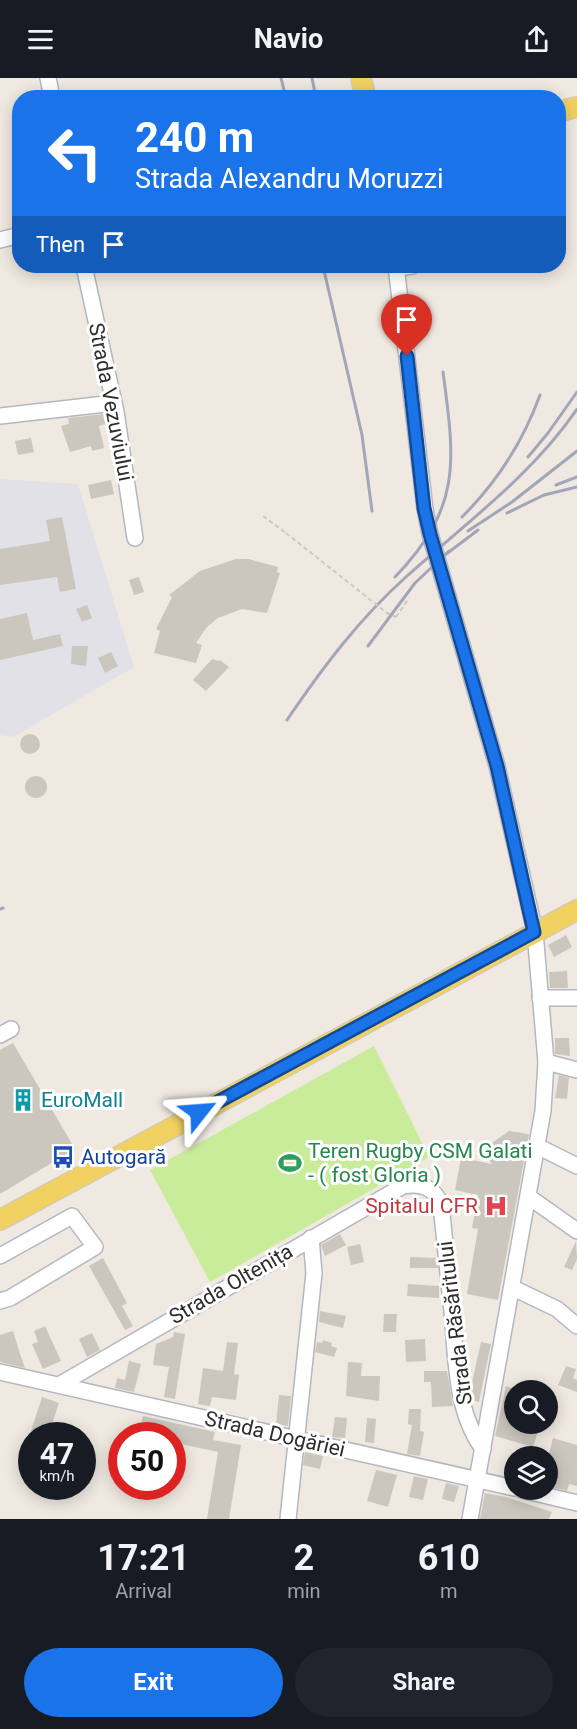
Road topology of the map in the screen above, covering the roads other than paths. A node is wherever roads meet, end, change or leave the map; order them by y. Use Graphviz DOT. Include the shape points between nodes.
graph roads {
  1 [pos="86,273"];
  2 [pos="397,273"];
  3 [pos="114,403"];
  4 [pos="0,416"];
  5 [pos="135,538"];
  6 [pos="577,910"];
  7 [pos="534,932"];
  8 [pos="540,998"];
  9 [pos="577,998"];
  10 [pos="546,1062"];
  11 [pos="577,1070"];
  12 [pos="537,1146"];
  13 [pos="577,1166"];
  14 [pos="403,1186"];
  15 [pos="528,1197"];
  16 [pos="0,1220"];
  17 [pos="577,1231"];
  18 [pos="311,1238"];
  19 [pos="0,1256"];
  20 [pos="513,1288"];
  21 [pos="0,1301"];
  22 [pos="577,1326"];
  23 [pos="0,1372"];
  24 [pos="59,1385"];
  25 [pos="297,1439"];
  26 [pos="483,1449"];
  27 [pos="476,1479"];
  28 [pos="504,1486"];
  29 [pos="558,1499"];
  30 [pos="577,1503"];
  31 [pos="288,1519"];
  32 [pos="470,1519"];
  1 -- 3 [label="street, Strada Vezuviului"];
  2 -- 7 [label="street" via="424,508 497,766"];
  3 -- 4 [label="street"];
  3 -- 5 [label="street, Strada Vezuviului"];
  6 -- 7 [label="main road"];
  7 -- 8 [label="street"];
  7 -- 16 [label="main road"];
  8 -- 9 [label="street"];
  8 -- 10 [label="street"];
  10 -- 11 [label="street"];
  10 -- 12 [label="street"];
  12 -- 13 [label="street"];
  12 -- 15 [label="street"];
  14 -- 18 [label="street, Strada Oltenița"];
  14 -- 26 [label="street, Strada Răsăritului" via="425,1186 436,1193 441,1205 458,1370 467,1421"];
  15 -- 17 [label="street"];
  15 -- 20 [label="street"];
  18 -- 24 [label="street, Strada Oltenița"];
  18 -- 25 [label="street" via="314,1273"];
  19 -- 21 [label="street" via="72,1216 95,1248"];
  20 -- 22 [label="street" via="557,1309"];
  20 -- 26 [label="street"];
  23 -- 24 [label="street, Strada Dogăriei"];
  24 -- 25 [label="street, Strada Dogăriei"];
  25 -- 27 [label="street, Strada Dogăriei"];
  25 -- 31 [label="street"];
  26 -- 27 [label="street"];
  27 -- 28 [label="street, Strada Dogăriei"];
  27 -- 32 [label="street"];
  29 -- 30 [label="street"];
}
